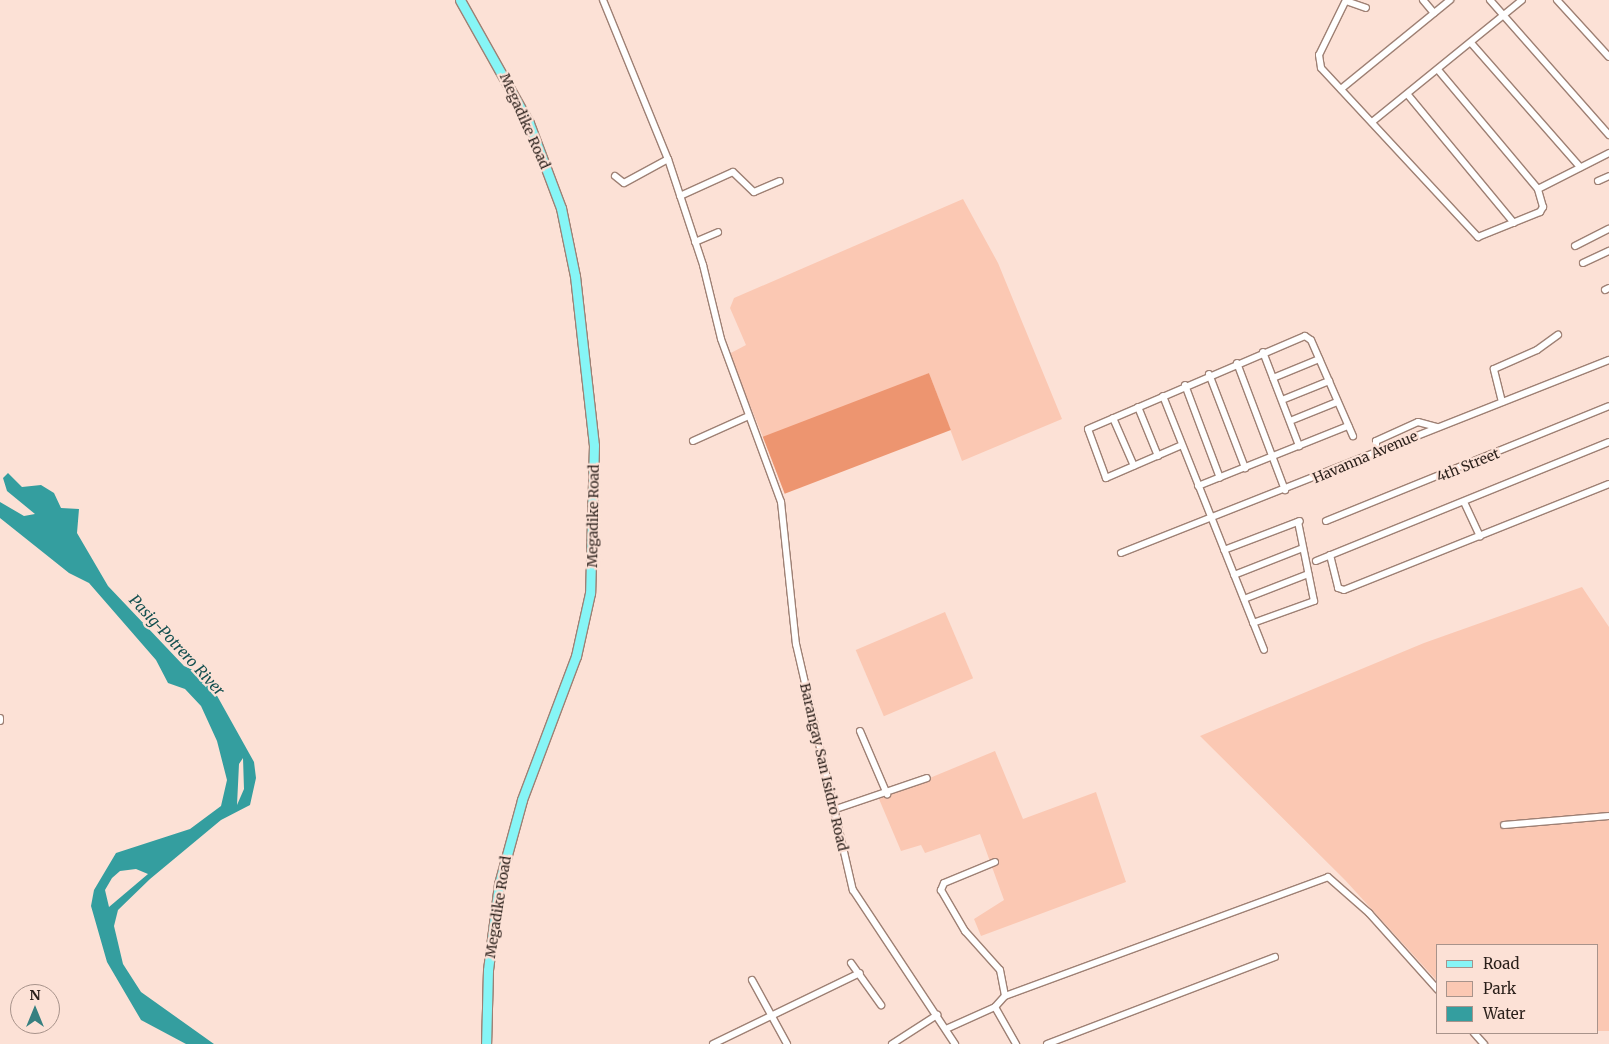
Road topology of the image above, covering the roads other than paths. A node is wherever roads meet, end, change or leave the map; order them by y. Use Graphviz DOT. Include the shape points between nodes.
graph roads {
  1 [pos="460,0"];
  2 [pos="603,0"];
  3 [pos="1346,0"];
  4 [pos="1423,0"];
  5 [pos="1450,0"];
  6 [pos="1490,0"];
  7 [pos="1522,0"];
  8 [pos="1557,0"];
  9 [pos="1366,8"];
  10 [pos="1434,13"];
  11 [pos="1504,16"];
  12 [pos="1472,44"];
  13 [pos="1609,57"];
  14 [pos="1439,71"];
  15 [pos="1341,89"];
  16 [pos="1408,94"];
  17 [pos="1372,122"];
  18 [pos="1609,135"];
  19 [pos="1609,153"];
  20 [pos="668,159"];
  21 [pos="1580,167"];
  22 [pos="615,176"];
  23 [pos="1609,176"];
  24 [pos="780,181"];
  25 [pos="1598,181"];
  26 [pos="1538,189"];
  27 [pos="680,196"];
  28 [pos="1514,222"];
  29 [pos="1609,229"];
  30 [pos="718,232"];
  31 [pos="695,242"];
  32 [pos="1575,246"];
  33 [pos="1609,250"];
  34 [pos="1583,263"];
  35 [pos="1558,335"];
  36 [pos="1263,352"];
  37 [pos="1319,359"];
  38 [pos="1609,360"];
  39 [pos="1237,363"];
  40 [pos="1210,374"];
  41 [pos="1273,378"];
  42 [pos="1329,381"];
  43 [pos="1185,385"];
  44 [pos="1162,396"];
  45 [pos="1282,400"];
  46 [pos="1338,402"];
  47 [pos="1502,402"];
  48 [pos="1609,406"];
  49 [pos="1138,407"];
  50 [pos="749,416"];
  51 [pos="1113,418"];
  52 [pos="1290,421"];
  53 [pos="1348,426"];
  54 [pos="1437,427"];
  55 [pos="1353,436"];
  56 [pos="693,441"];
  57 [pos="1609,442"];
  58 [pos="1182,445"];
  59 [pos="1299,446"];
  60 [pos="1376,453"];
  61 [pos="1158,456"];
  62 [pos="1272,456"];
  63 [pos="1134,466"];
  64 [pos="1245,468"];
  65 [pos="1220,478"];
  66 [pos="1609,484"];
  67 [pos="1198,486"];
  68 [pos="1285,490"];
  69 [pos="1464,502"];
  70 [pos="1211,519"];
  71 [pos="1326,521"];
  72 [pos="1480,536"];
  73 [pos="1303,548"];
  74 [pos="1224,550"];
  75 [pos="1121,553"];
  76 [pos="1330,555"];
  77 [pos="1316,561"];
  78 [pos="1234,574"];
  79 [pos="1308,574"];
  80 [pos="1244,599"];
  81 [pos="1253,623"];
  82 [pos="1264,650"];
  83 [pos="860,731"];
  84 [pos="927,778"];
  85 [pos="886,794"];
  86 [pos="833,810"];
  87 [pos="1609,816"];
  88 [pos="1504,825"];
  89 [pos="995,862"];
  90 [pos="1275,957"];
  91 [pos="852,963"];
  92 [pos="860,973"];
  93 [pos="752,980"];
  94 [pos="1436,988"];
  95 [pos="1005,996"];
  96 [pos="881,1005"];
  97 [pos="995,1007"];
  98 [pos="937,1015"];
  99 [pos="771,1016"];
  100 [pos="946,1029"];
  101 [pos="1475,1034"];
  102 [pos="486,1044"];
  103 [pos="713,1044"];
  104 [pos="787,1044"];
  105 [pos="892,1044"];
  106 [pos="955,1044"];
  107 [pos="1016,1044"];
  108 [pos="1050,1044"];
  109 [pos="1484,1044"];
  1 -- 102 [label="main road, Megadike Road" via="529,123 561,208 586,363 595,494 590,593 576,656 522,800 499,884 488,970"];
  2 -- 20 [label="street, Barangay San Isidro Road"];
  3 -- 9 [label="street"];
  3 -- 15 [label="street" via="1319,55 1321,68"];
  4 -- 10 [label="street"];
  5 -- 10 [label="street"];
  6 -- 11 [label="street"];
  7 -- 11 [label="street"];
  8 -- 13 [label="street"];
  10 -- 15 [label="street"];
  11 -- 12 [label="street"];
  11 -- 18 [label="street"];
  12 -- 14 [label="street"];
  12 -- 21 [label="street"];
  14 -- 16 [label="street"];
  14 -- 26 [label="street"];
  15 -- 17 [label="street"];
  16 -- 17 [label="street"];
  16 -- 28 [label="street"];
  17 -- 28 [label="street" via="1478,238"];
  19 -- 21 [label="street"];
  20 -- 22 [label="street" via="624,183"];
  20 -- 27 [label="street, Barangay San Isidro Road"];
  21 -- 26 [label="street"];
  23 -- 25 [label="street"];
  24 -- 27 [label="street" via="754,192 733,172"];
  26 -- 28 [label="street" via="1543,207"];
  27 -- 31 [label="street, Barangay San Isidro Road"];
  29 -- 32 [label="street"];
  30 -- 31 [label="street"];
  31 -- 50 [label="street, Barangay San Isidro Road" via="721,339"];
  33 -- 34 [label="street"];
  35 -- 47 [label="street" via="1537,350 1494,369"];
  36 -- 37 [label="street" via="1305,336"];
  36 -- 39 [label="street"];
  36 -- 41 [label="street"];
  37 -- 41 [label="street"];
  37 -- 42 [label="street"];
  38 -- 47 [label="street, Havanna Avenue"];
  39 -- 40 [label="street"];
  39 -- 62 [label="street"];
  40 -- 43 [label="street"];
  40 -- 64 [label="street"];
  41 -- 45 [label="street"];
  42 -- 45 [label="street"];
  42 -- 46 [label="street"];
  43 -- 44 [label="street"];
  43 -- 65 [label="street"];
  44 -- 49 [label="street"];
  44 -- 58 [label="street"];
  45 -- 52 [label="street"];
  46 -- 52 [label="street"];
  46 -- 53 [label="street"];
  47 -- 54 [label="street, Havanna Avenue"];
  48 -- 71 [label="street, 4th Street"];
  49 -- 51 [label="street"];
  49 -- 61 [label="street"];
  50 -- 56 [label="street"];
  50 -- 86 [label="street, Barangay San Isidro Road" via="769,461 784,515 796,644"];
  51 -- 63 [label="street"];
  51 -- 63 [label="street" via="1088,428 1106,478"];
  52 -- 59 [label="street"];
  53 -- 55 [label="street"];
  53 -- 59 [label="street"];
  54 -- 60 [label="street, Havanna Avenue"];
  54 -- 60 [label="street" via="1418,422 1376,441"];
  57 -- 69 [label="street"];
  58 -- 61 [label="street"];
  58 -- 67 [label="street"];
  59 -- 62 [label="street"];
  60 -- 68 [label="street, Havanna Avenue"];
  61 -- 63 [label="street"];
  62 -- 64 [label="street"];
  62 -- 68 [label="street"];
  64 -- 65 [label="street"];
  65 -- 67 [label="street"];
  66 -- 72 [label="street"];
  67 -- 70 [label="street"];
  68 -- 70 [label="street, Havanna Avenue"];
  69 -- 72 [label="street"];
  69 -- 76 [label="street"];
  70 -- 74 [label="street"];
  70 -- 75 [label="street, Havanna Avenue"];
  72 -- 76 [label="street" via="1344,590 1338,588"];
  73 -- 74 [label="street" via="1299,521"];
  73 -- 78 [label="street"];
  73 -- 79 [label="street"];
  74 -- 78 [label="street"];
  76 -- 77 [label="street"];
  78 -- 80 [label="street"];
  79 -- 80 [label="street"];
  79 -- 81 [label="street" via="1314,600"];
  80 -- 81 [label="street"];
  81 -- 82 [label="street"];
  83 -- 85 [label="street"];
  84 -- 85 [label="street"];
  85 -- 86 [label="street"];
  86 -- 98 [label="street, Barangay San Isidro Road" via="859,903"];
  87 -- 88 [label="street"];
  89 -- 95 [label="street" via="944,884 941,890 965,931 1000,970"];
  90 -- 108 [label="street"];
  91 -- 92 [label="street"];
  92 -- 96 [label="street"];
  92 -- 99 [label="street"];
  93 -- 99 [label="street"];
  94 -- 95 [label="street" via="1369,914 1328,877"];
  95 -- 97 [label="street"];
  97 -- 100 [label="street"];
  97 -- 107 [label="street"];
  98 -- 100 [label="street, Barangay San Isidro Road"];
  98 -- 105 [label="street"];
  99 -- 103 [label="street"];
  99 -- 104 [label="street"];
  100 -- 106 [label="street, Barangay San Isidro Road"];
  101 -- 109 [label="street"];
}
